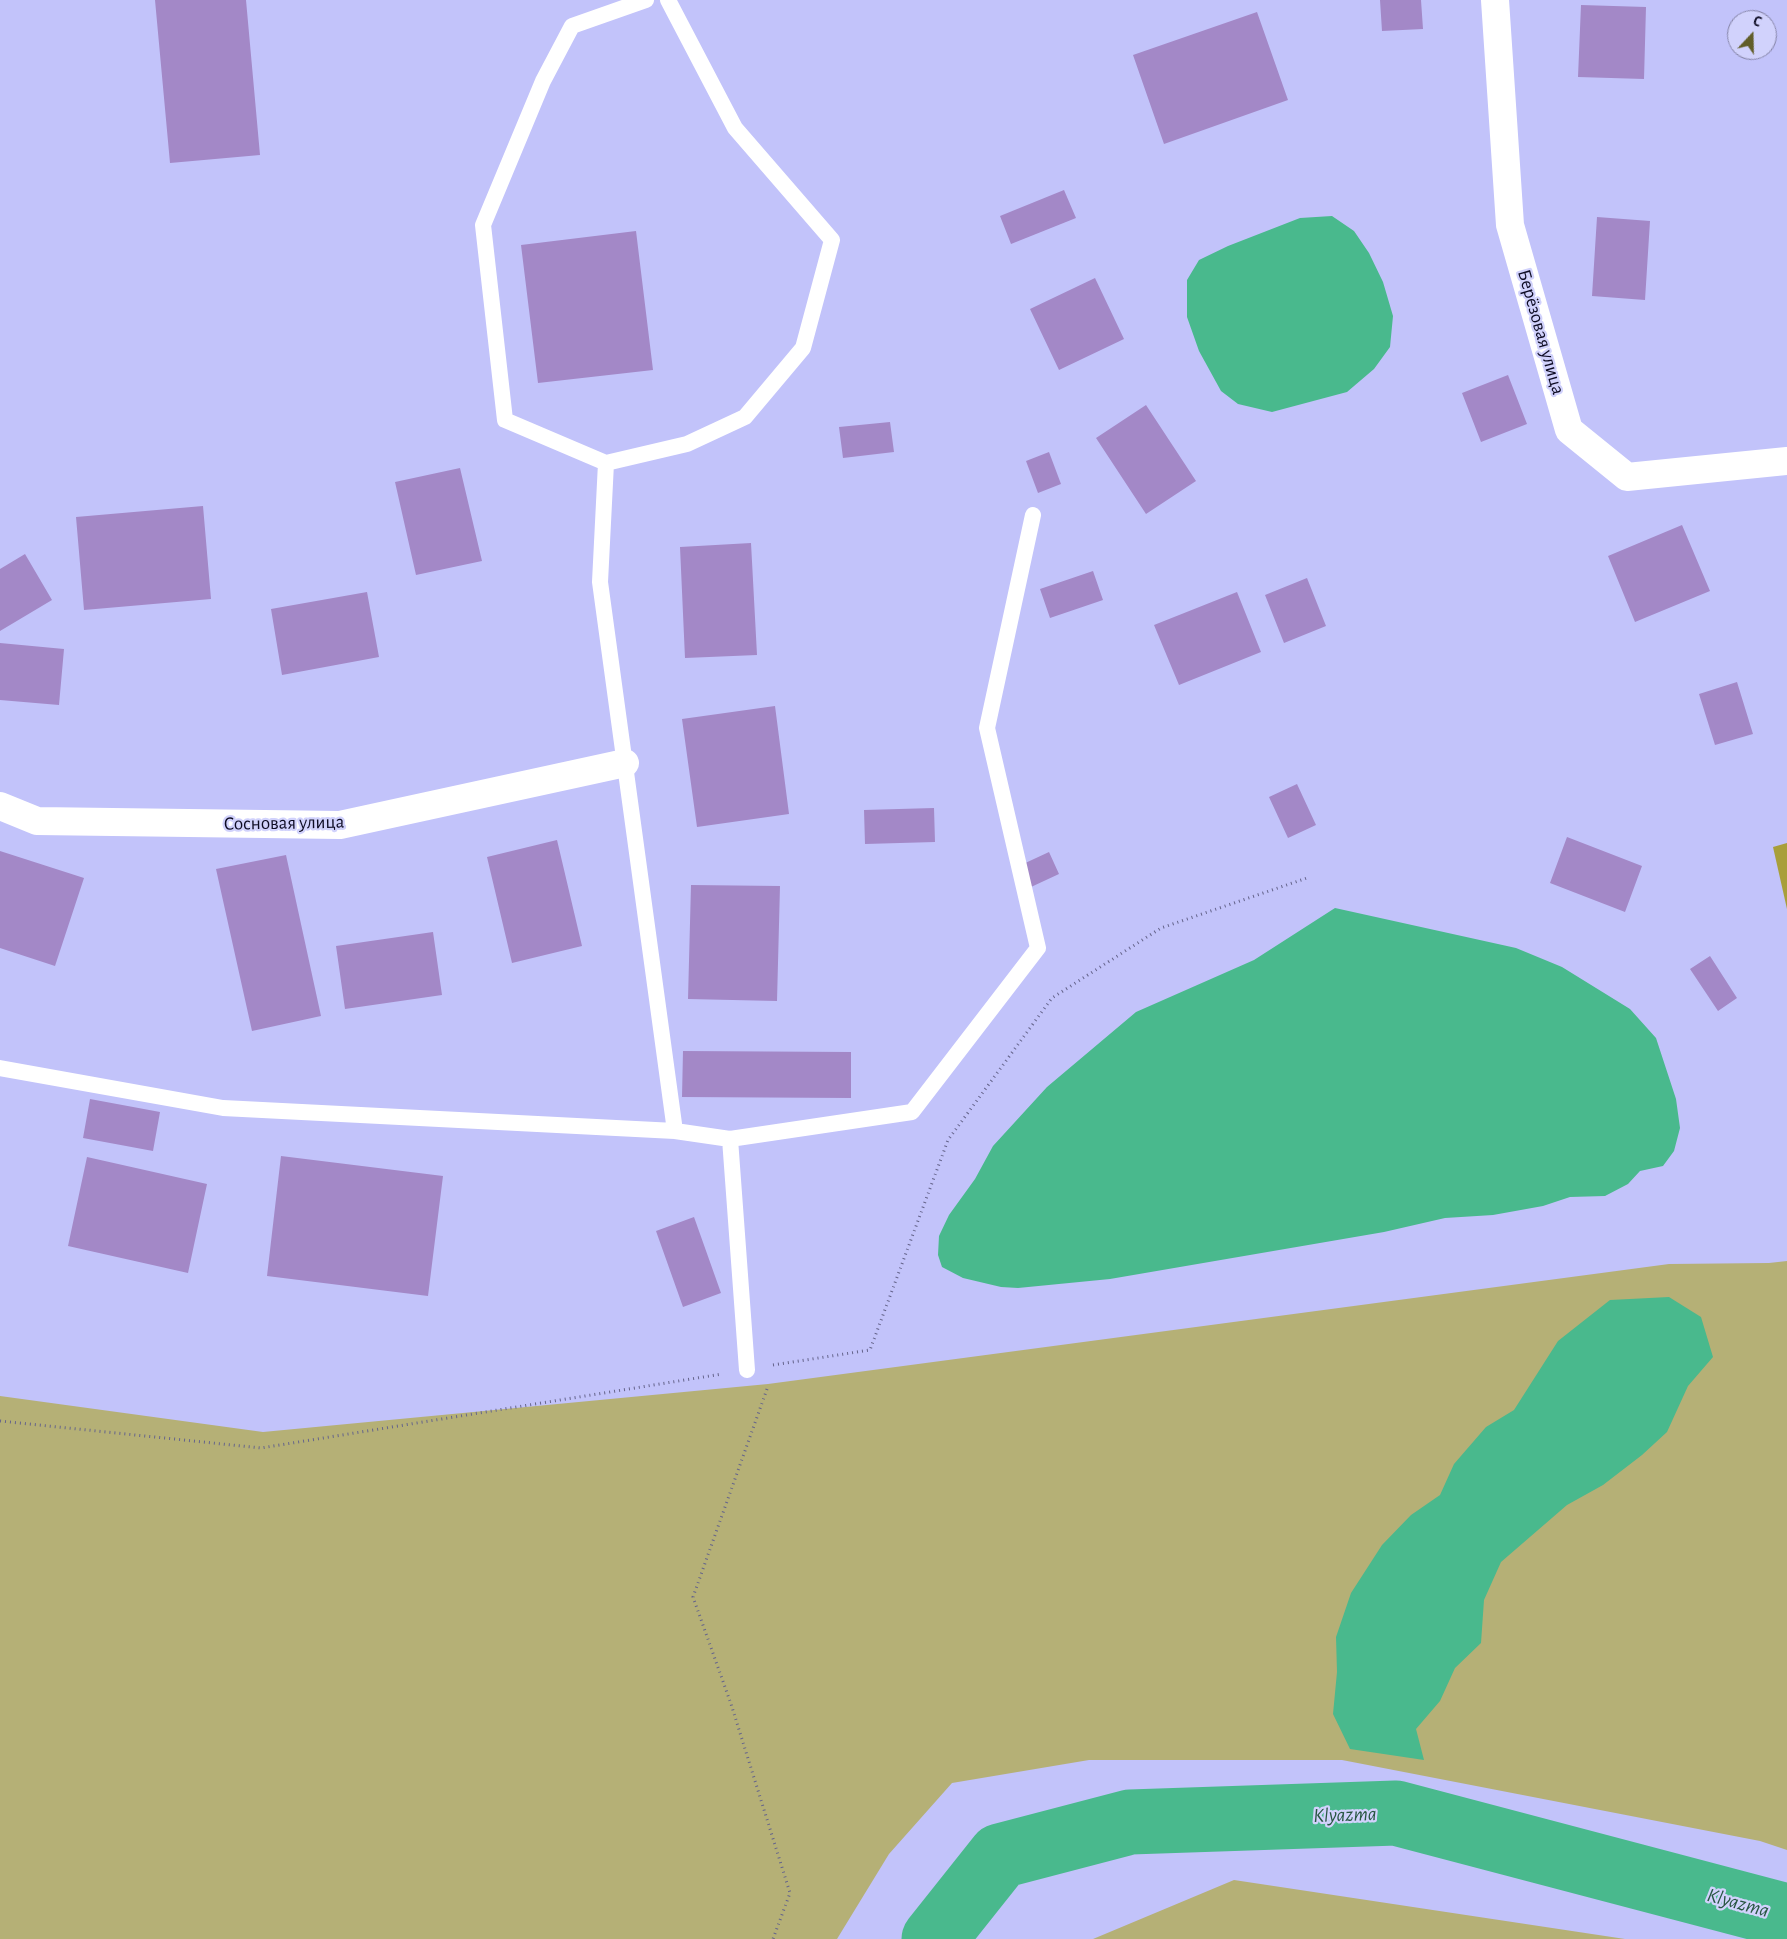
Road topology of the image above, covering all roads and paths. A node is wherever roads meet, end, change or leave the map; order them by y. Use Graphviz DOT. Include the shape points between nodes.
graph roads {
  1 [pos="646,0"];
  2 [pos="668,0"];
  3 [pos="1495,0"];
  4 [pos="1787,461"];
  5 [pos="606,463"];
  6 [pos="1033,515"];
  7 [pos="625,763"];
  8 [pos="0,806"];
  9 [pos="1307,878"];
  10 [pos="0,1068"];
  11 [pos="676,1130"];
  12 [pos="730,1139"];
  13 [pos="776,1365"];
  14 [pos="747,1370"];
  15 [pos="772,1374"];
  16 [pos="769,1383"];
  17 [pos="0,1421"];
  18 [pos="773,1939"];
  1 -- 5 [label="lane" via="572,26 543,81 483,225 505,420"];
  2 -- 5 [label="lane" via="735,128 832,240 803,348 745,417 686,444"];
  3 -- 4 [label="street, Берёзовая улица" via="1510,225 1569,430 1627,477"];
  5 -- 7 [label="lane" via="600,582"];
  6 -- 12 [label="lane" via="987,728 1038,948 912,1112"];
  7 -- 8 [label="street, Сосновая улица" via="340,825 37,821"];
  7 -- 11 [label="lane"];
  9 -- 13 [label="path" via="1162,928 1052,998 948,1140 870,1350"];
  10 -- 11 [label="lane" via="223,1108"];
  11 -- 12 [label="lane"];
  12 -- 14 [label="lane"];
  13 -- 14 [label="path"];
  13 -- 15 [label="path"];
  14 -- 17 [label="path" via="261,1448"];
  16 -- 18 [label="path" via="693,1597 731,1704 790,1893"];
}
